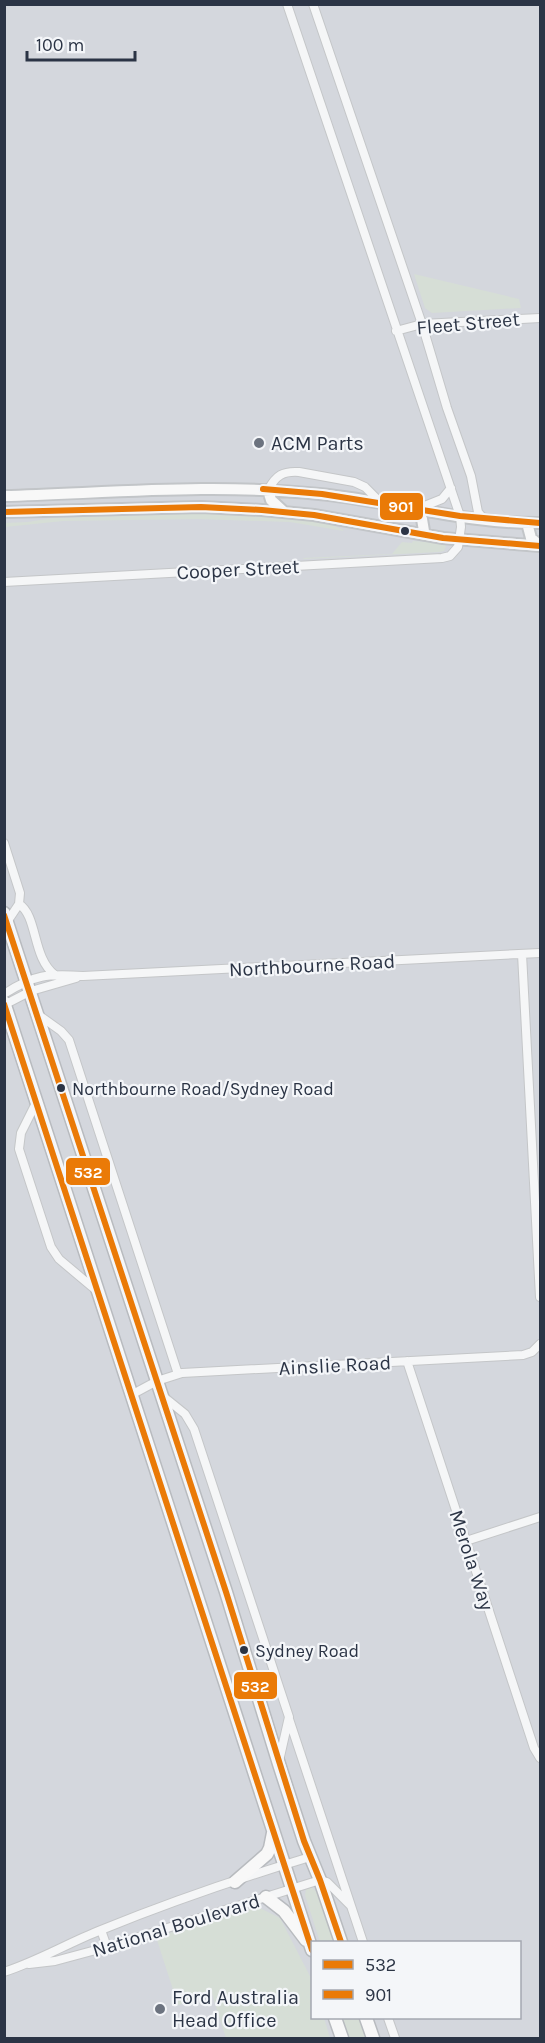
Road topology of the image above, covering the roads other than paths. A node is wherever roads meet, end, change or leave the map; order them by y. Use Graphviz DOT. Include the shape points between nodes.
graph roads {
  1 [pos="287,4"];
  2 [pos="313,4"];
  3 [pos="540,318"];
  4 [pos="422,324"];
  5 [pos="396,331"];
  6 [pos="451,488"];
  7 [pos="231,489"];
  8 [pos="268,489"];
  9 [pos="36,495"];
  10 [pos="4,496"];
  11 [pos="381,503"];
  12 [pos="239,508"];
  13 [pos="416,509"];
  14 [pos="37,510"];
  15 [pos="4,512"];
  16 [pos="284,512"];
  17 [pos="460,516"];
  18 [pos="484,519"];
  19 [pos="540,523"];
  20 [pos="527,524"];
  21 [pos="420,534"];
  22 [pos="459,539"];
  23 [pos="540,546"];
  24 [pos="4,582"];
  25 [pos="4,843"];
  26 [pos="19,904"];
  27 [pos="6,917"];
  28 [pos="540,953"];
  29 [pos="522,954"];
  30 [pos="55,975"];
  31 [pos="83,976"];
  32 [pos="29,986"];
  33 [pos="5,1001"];
  34 [pos="38,1015"];
  35 [pos="4,1030"];
  36 [pos="17,1038"];
  37 [pos="37,1101"];
  38 [pos="98,1292"];
  39 [pos="540,1297"];
  40 [pos="540,1344"];
  41 [pos="406,1361"];
  42 [pos="178,1374"];
  43 [pos="157,1381"];
  44 [pos="131,1395"];
  45 [pos="162,1396"];
  46 [pos="540,1517"];
  47 [pos="466,1541"];
  48 [pos="289,1717"];
  49 [pos="540,1758"];
  50 [pos="279,1764"];
  51 [pos="274,1831"];
  52 [pos="310,1857"];
  53 [pos="285,1865"];
  54 [pos="320,1880"];
  55 [pos="235,1882"];
  56 [pos="293,1888"];
  57 [pos="266,1897"];
  58 [pos="351,1906"];
  59 [pos="101,1930"];
  60 [pos="341,1941"];
  61 [pos="363,1941"];
  62 [pos="311,1946"];
  63 [pos="107,1947"];
  64 [pos="311,1948"];
  65 [pos="29,1964"];
  66 [pos="4,1972"];
  67 [pos="335,2019"];
  68 [pos="366,2019"];
  69 [pos="388,2019"];
  70 [pos="342,2038"];
  71 [pos="373,2038"];
  72 [pos="395,2038"];
  1 -- 5 [label="street"];
  2 -- 4 [label="street"];
  3 -- 4 [label="street, Fleet Street"];
  4 -- 5 [label="street, Fleet Street"];
  4 -- 18 [label="street" via="471,476 478,512"];
  5 -- 6 [label="street"];
  6 -- 13 [label="street" via="442,499"];
  6 -- 17 [label="street"];
  7 -- 8 [label="main road"];
  7 -- 9 [label="main road"];
  7 -- 12 [label="main road"];
  8 -- 11 [label="main road"];
  8 -- 11 [label="street" via="278,475 299,472 365,486"];
  8 -- 16 [label="main road" via="271,500"];
  9 -- 10 [label="main road"];
  9 -- 14 [label="main road"];
  11 -- 13 [label="main road"];
  12 -- 14 [label="main road"];
  12 -- 16 [label="main road"];
  13 -- 17 [label="main road"];
  13 -- 21 [label="main road" via="424,525"];
  14 -- 15 [label="main road"];
  16 -- 21 [label="main road"];
  17 -- 18 [label="main road"];
  17 -- 22 [label="street"];
  18 -- 20 [label="main road"];
  19 -- 20 [label="main road"];
  20 -- 23 [label="main road" via="531,538"];
  21 -- 22 [label="main road"];
  22 -- 23 [label="main road"];
  22 -- 24 [label="street, Cooper Street" via="456,552 442,558"];
  25 -- 26 [label="street" via="21,893"];
  26 -- 27 [label="street"];
  26 -- 30 [label="street" via="26,911 45,966"];
  27 -- 32 [label="highway"];
  28 -- 29 [label="street, Northbourne Road"];
  29 -- 31 [label="street, Northbourne Road"];
  29 -- 39 [label="street"];
  30 -- 31 [label="street, Northbourne Road"];
  30 -- 32 [label="street, Northbourne Road"];
  31 -- 32 [label="street, Northbourne Road"];
  32 -- 33 [label="street"];
  32 -- 33 [label="street"];
  32 -- 34 [label="highway"];
  33 -- 36 [label="highway"];
  34 -- 42 [label="street" via="69,1040"];
  34 -- 43 [label="highway"];
  35 -- 36 [label="highway"];
  36 -- 37 [label="highway"];
  37 -- 38 [label="highway"];
  37 -- 38 [label="street" via="19,1138 22,1160 55,1254"];
  38 -- 44 [label="highway"];
  40 -- 41 [label="street, Ainslie Road" via="523,1355"];
  41 -- 42 [label="street, Ainslie Road"];
  41 -- 47 [label="street, Merola Way"];
  42 -- 43 [label="street, Ainslie Road"];
  43 -- 44 [label="street, Ainslie Road"];
  43 -- 45 [label="highway"];
  44 -- 51 [label="highway"];
  45 -- 48 [label="street" via="185,1414 194,1429"];
  45 -- 50 [label="highway"];
  46 -- 47 [label="street"];
  47 -- 49 [label="street, Merola Way"];
  48 -- 50 [label="street"];
  48 -- 58 [label="street"];
  50 -- 52 [label="highway"];
  51 -- 53 [label="highway"];
  51 -- 55 [label="highway" via="267,1854"];
  52 -- 53 [label="street, National Boulevard"];
  52 -- 54 [label="highway"];
  53 -- 55 [label="street, National Boulevard"];
  53 -- 56 [label="highway"];
  54 -- 56 [label="street, National Boulevard"];
  54 -- 58 [label="street"];
  54 -- 60 [label="highway"];
  55 -- 59 [label="street, National Boulevard"];
  56 -- 57 [label="street, National Boulevard"];
  56 -- 62 [label="highway"];
  57 -- 63 [label="street, National Boulevard"];
  57 -- 64 [label="highway" via="284,1911"];
  58 -- 61 [label="street"];
  59 -- 63 [label="street"];
  59 -- 65 [label="street, National Boulevard"];
  63 -- 65 [label="street, National Boulevard"];
  65 -- 66 [label="street, National Boulevard"];
  67 -- 70 [label="highway"];
  68 -- 71 [label="highway"];
  69 -- 72 [label="street"];
}
